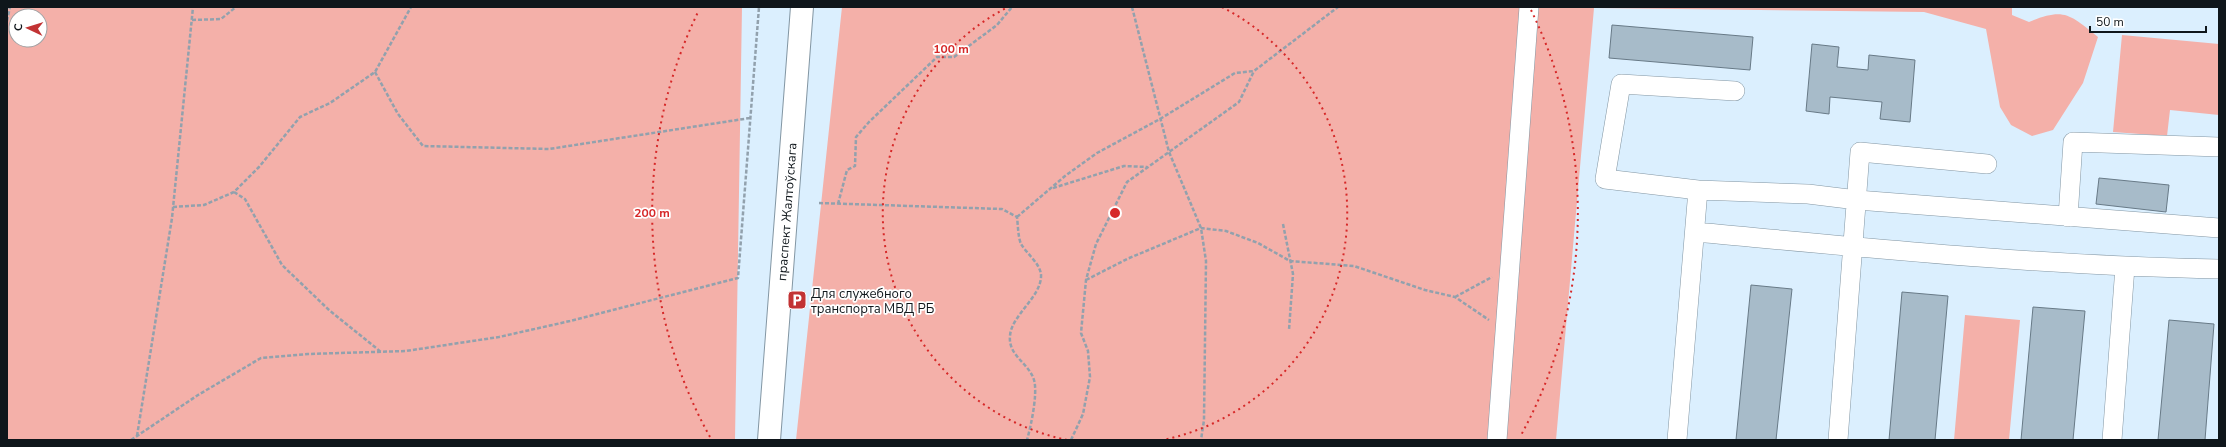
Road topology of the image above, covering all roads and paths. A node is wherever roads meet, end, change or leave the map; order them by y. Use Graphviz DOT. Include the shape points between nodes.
graph roads {
  1 [pos="10,7"];
  2 [pos="193,7"];
  3 [pos="236,7"];
  4 [pos="411,7"];
  5 [pos="759,7"];
  6 [pos="802,7"];
  7 [pos="1012,7"];
  8 [pos="1132,7"];
  9 [pos="1338,7"];
  10 [pos="1529,7"];
  11 [pos="192,20"];
  12 [pos="7,21"];
  13 [pos="1254,71"];
  14 [pos="376,72"];
  15 [pos="1735,91"];
  16 [pos="750,118"];
  17 [pos="1160,119"];
  18 [pos="2219,147"];
  19 [pos="1170,152"];
  20 [pos="1987,164"];
  21 [pos="1147,167"];
  22 [pos="1051,188"];
  23 [pos="1698,190"];
  24 [pos="234,192"];
  25 [pos="1857,200"];
  26 [pos="819,203"];
  27 [pos="838,204"];
  28 [pos="173,206"];
  29 [pos="1017,217"];
  30 [pos="2068,217"];
  31 [pos="1283,224"];
  32 [pos="1201,228"];
  33 [pos="2219,228"];
  34 [pos="1695,232"];
  35 [pos="1854,247"];
  36 [pos="1290,262"];
  37 [pos="1510,267"];
  38 [pos="2125,267"];
  39 [pos="2219,269"];
  40 [pos="1086,280"];
  41 [pos="1455,297"];
  42 [pos="1505,329"];
  43 [pos="1289,330"];
  44 [pos="382,352"];
  45 [pos="137,436"];
  46 [pos="131,440"];
  47 [pos="769,440"];
  48 [pos="1027,440"];
  49 [pos="1071,440"];
  50 [pos="1201,440"];
  51 [pos="1497,440"];
  52 [pos="1677,440"];
  53 [pos="1838,440"];
  54 [pos="2112,440"];
  1 -- 12 [label="path"];
  2 -- 11 [label="path"];
  3 -- 11 [label="path" via="221,19"];
  4 -- 14 [label="path"];
  5 -- 16 [label="path"];
  6 -- 47 [label="main road, праспект Жалтоўскага"];
  7 -- 27 [label="path" via="997,24 954,57 937,56 869,122 856,137 855,166 847,170"];
  8 -- 17 [label="path"];
  9 -- 13 [label="path"];
  10 -- 37 [label="lane"];
  11 -- 28 [label="path"];
  13 -- 17 [label="path" via="1235,73"];
  13 -- 19 [label="path" via="1239,102"];
  14 -- 16 [label="path" via="398,114 423,146 549,149"];
  14 -- 24 [label="path" via="330,103 300,117 259,167"];
  15 -- 23 [label="lane" via="1621,84 1605,179"];
  16 -- 44 [label="path" via="738,278 499,337 406,351"];
  17 -- 19 [label="path"];
  17 -- 22 [label="path" via="1097,153"];
  18 -- 30 [label="lane" via="2073,142"];
  19 -- 21 [label="path"];
  19 -- 32 [label="path"];
  20 -- 25 [label="lane" via="1860,152"];
  21 -- 22 [label="path" via="1124,166"];
  21 -- 40 [label="path" via="1126,182 1096,244"];
  22 -- 29 [label="path"];
  23 -- 25 [label="lane" via="1808,194"];
  23 -- 34 [label="lane"];
  24 -- 28 [label="path" via="204,205"];
  24 -- 44 [label="path" via="245,199 282,264 329,310"];
  25 -- 30 [label="lane"];
  25 -- 35 [label="lane"];
  26 -- 27 [label="path"];
  27 -- 29 [label="path" via="1002,209"];
  28 -- 45 [label="path"];
  29 -- 48 [label="path" via="1020,242 1041,272 1041,279 1024,311 1015,322 1010,336 1012,352 1033,378 1035,389 1033,415"];
  30 -- 33 [label="lane"];
  31 -- 36 [label="path"];
  32 -- 36 [label="path" via="1226,231 1258,243"];
  32 -- 40 [label="path" via="1127,259"];
  32 -- 50 [label="path" via="1206,261 1204,420"];
  34 -- 35 [label="lane"];
  34 -- 52 [label="lane"];
  35 -- 38 [label="lane"];
  35 -- 53 [label="lane"];
  36 -- 41 [label="path" via="1354,266 1425,290"];
  36 -- 43 [label="path" via="1293,274"];
  37 -- 41 [label="path"];
  37 -- 42 [label="lane"];
  38 -- 39 [label="lane"];
  38 -- 54 [label="lane"];
  40 -- 49 [label="path" via="1081,333 1088,351 1090,377 1083,414"];
  41 -- 42 [label="path"];
  42 -- 51 [label="lane"];
  44 -- 45 [label="path" via="261,358 198,395"];
  45 -- 46 [label="path"];
}
